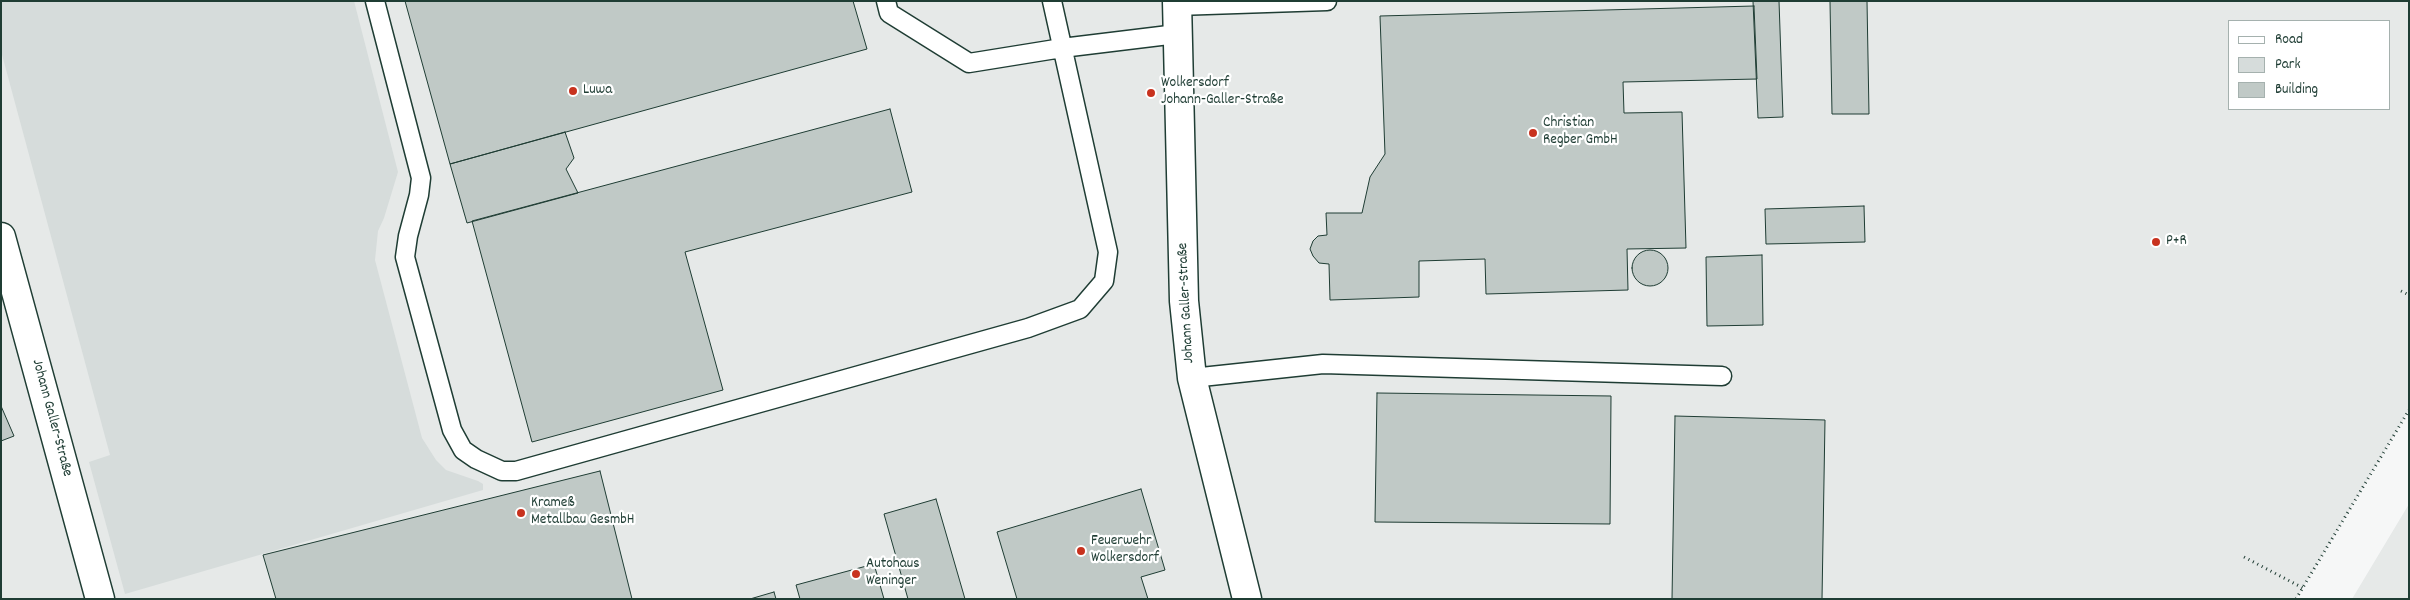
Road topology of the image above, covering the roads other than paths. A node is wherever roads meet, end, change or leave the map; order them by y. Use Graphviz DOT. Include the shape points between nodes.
graph roads {
  1 [pos="375,1"];
  2 [pos="886,1"];
  3 [pos="1052,1"];
  4 [pos="1322,1"];
  5 [pos="1327,1"];
  6 [pos="1177,4"];
  7 [pos="1177,34"];
  8 [pos="1062,48"];
  9 [pos="1,238"];
  10 [pos="1722,376"];
  11 [pos="1192,378"];
  12 [pos="100,599"];
  13 [pos="1247,599"];
  1 -- 8 [label="lane" via="421,178 406,257 452,430 463,450 502,471 516,471 990,339 1080,309 1104,281 1108,252"];
  2 -- 8 [label="lane" via="889,13 970,62"];
  3 -- 8 [label="lane"];
  4 -- 5 [label="lane"];
  4 -- 6 [label="lane"];
  6 -- 7 [label="street, Johann Galler-Straße"];
  7 -- 8 [label="lane"];
  7 -- 11 [label="street, Johann Galler-Straße" via="1184,301"];
  9 -- 12 [label="street, Johann Galler-Straße"];
  10 -- 11 [label="lane" via="1323,364"];
  11 -- 13 [label="street, Johann Galler-Straße"];
}
